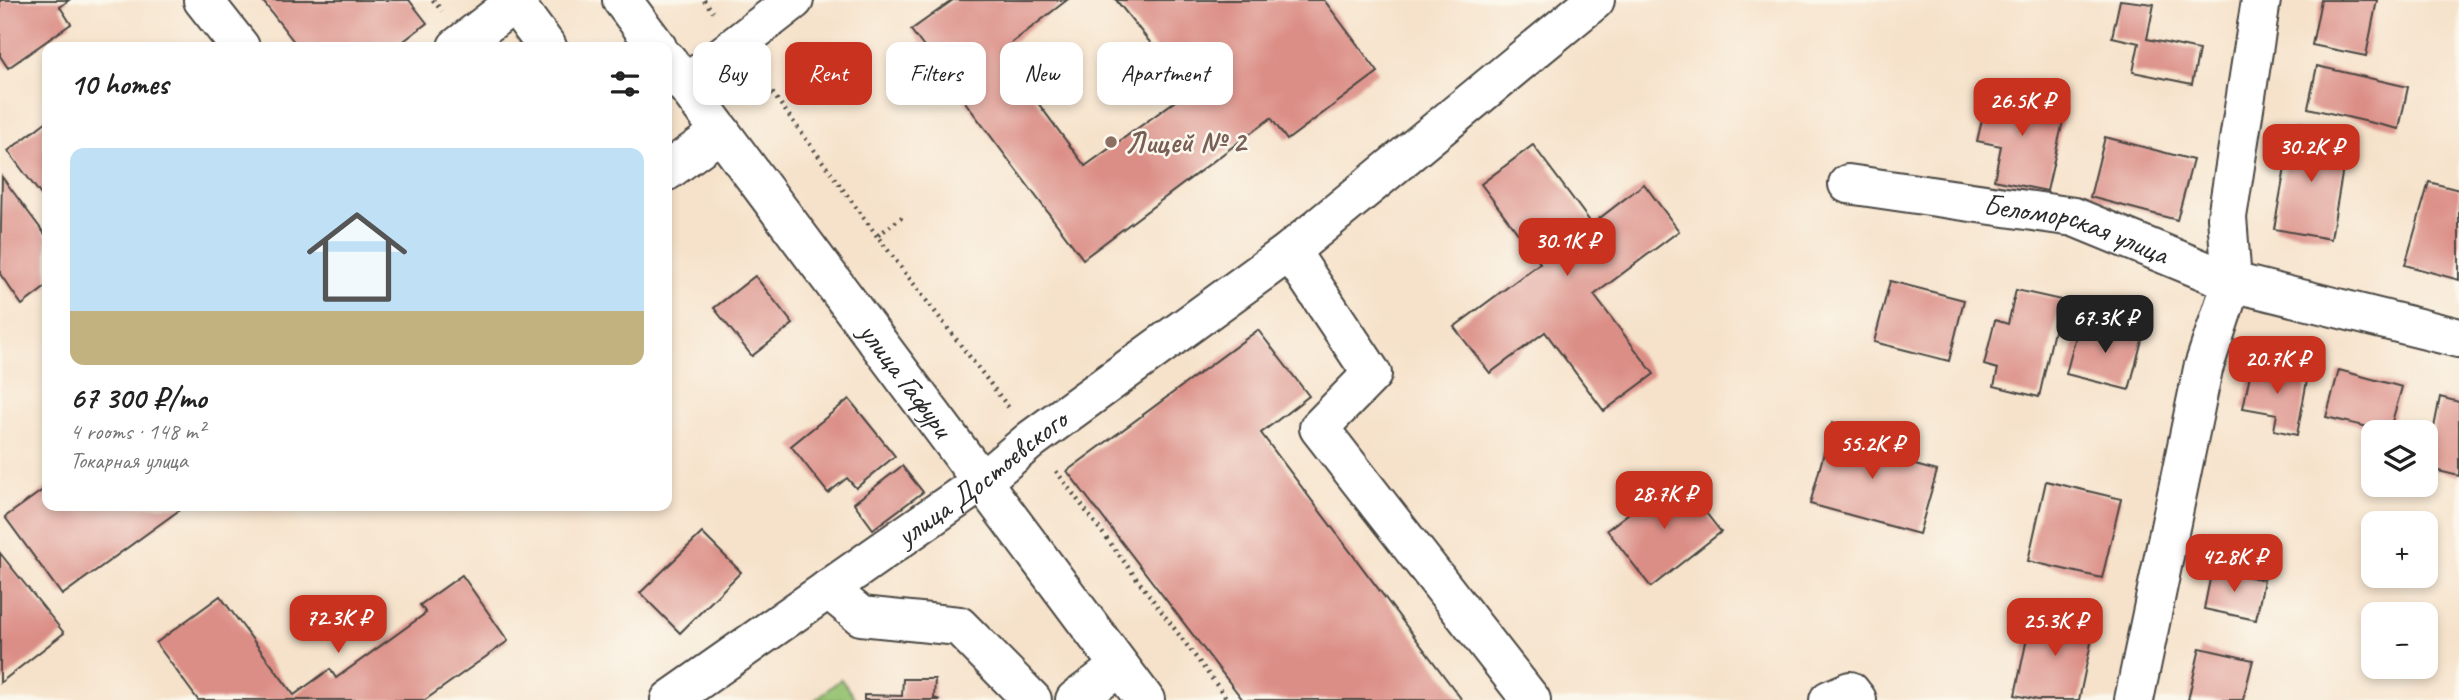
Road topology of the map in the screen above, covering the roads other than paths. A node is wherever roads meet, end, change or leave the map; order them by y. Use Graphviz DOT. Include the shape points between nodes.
graph roads {
  1 [pos="203,0"];
  2 [pos="622,0"];
  3 [pos="794,0"];
  4 [pos="1595,0"];
  5 [pos="2261,0"];
  6 [pos="513,1"];
  7 [pos="236,42"];
  8 [pos="463,42"];
  9 [pos="543,42"];
  10 [pos="653,42"];
  11 [pos="676,72"];
  12 [pos="721,132"];
  13 [pos="672,167"];
  14 [pos="1848,184"];
  15 [pos="1290,251"];
  16 [pos="2232,282"];
  17 [pos="2459,338"];
  18 [pos="981,482"];
  19 [pos="828,589"];
  20 [pos="1119,667"];
  21 [pos="670,700"];
  22 [pos="1032,700"];
  23 [pos="1075,700"];
  24 [pos="1145,700"];
  25 [pos="1531,700"];
  26 [pos="1829,700"];
  27 [pos="1857,700"];
  28 [pos="2134,700"];
  1 -- 7 [label="street"];
  2 -- 10 [label="street"];
  3 -- 11 [label="street" via="737,45"];
  4 -- 15 [label="street, улица Достоевского"];
  5 -- 16 [label="street" via="2227,217"];
  6 -- 8 [label="street"];
  6 -- 9 [label="street"];
  11 -- 12 [label="street, улица Гафури"];
  12 -- 13 [label="street"];
  12 -- 18 [label="street, улица Гафури"];
  14 -- 16 [label="street, Беломорская улица" via="2074,217"];
  15 -- 18 [label="street, улица Достоевского" via="1032,439"];
  15 -- 25 [label="street" via="1372,374 1318,428"];
  16 -- 17 [label="street, Беломорская улица"];
  16 -- 28 [label="street" via="2203,369"];
  18 -- 19 [label="street, улица Достоевского"];
  18 -- 20 [label="street, улица Гафури"];
  19 -- 21 [label="street, улица Достоевского"];
  19 -- 22 [label="street" via="861,616 959,626"];
  20 -- 23 [label="street"];
  20 -- 24 [label="street, улица Гафури"];
  26 -- 27 [label="street" via="1850,691"];
}
